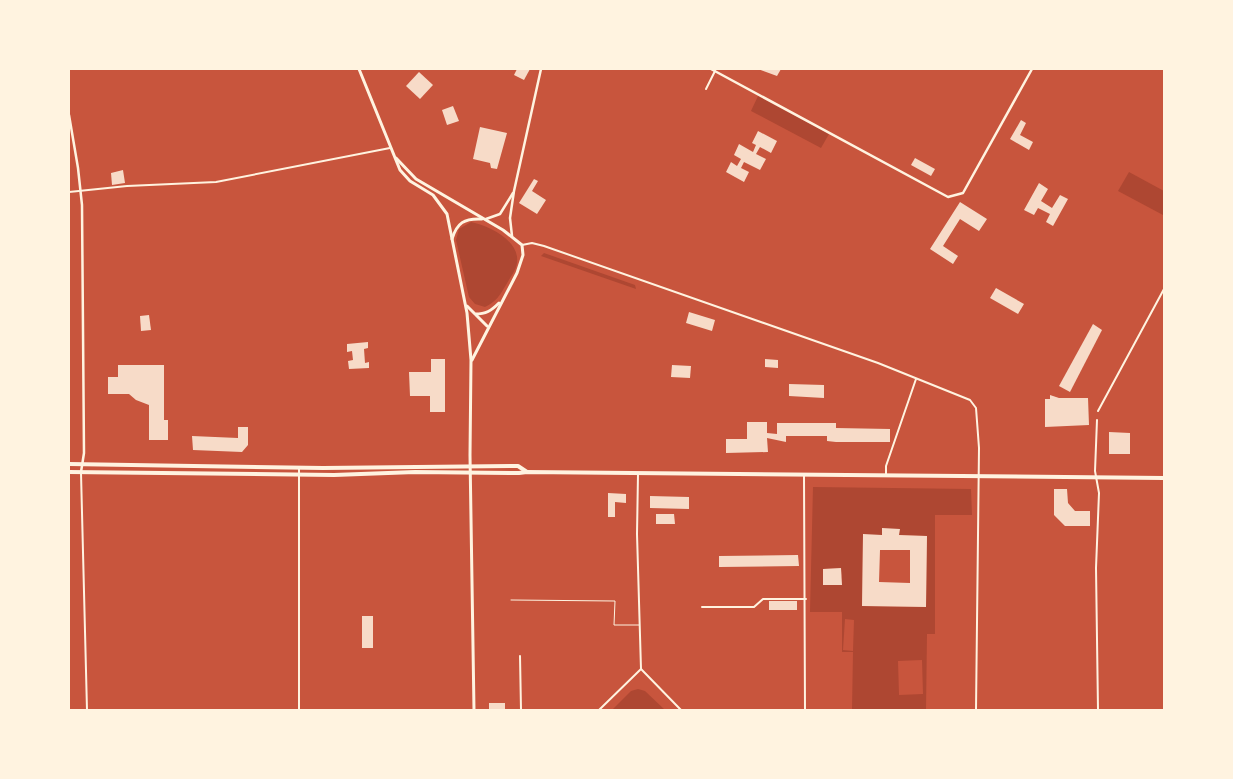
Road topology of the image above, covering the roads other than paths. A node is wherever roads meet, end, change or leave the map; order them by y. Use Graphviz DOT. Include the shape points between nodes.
graph roads {
  1 [pos="359,69"];
  2 [pos="541,69"];
  3 [pos="711,69"];
  4 [pos="1032,69"];
  5 [pos="715,71"];
  6 [pos="706,89"];
  7 [pos="69,115"];
  8 [pos="390,148"];
  9 [pos="393,155"];
  10 [pos="81,191"];
  11 [pos="514,191"];
  12 [pos="69,192"];
  13 [pos="485,220"];
  14 [pos="512,236"];
  15 [pos="452,240"];
  16 [pos="522,245"];
  17 [pos="1164,289"];
  18 [pos="502,299"];
  19 [pos="465,304"];
  20 [pos="467,313"];
  21 [pos="475,314"];
  22 [pos="487,327"];
  23 [pos="471,360"];
  24 [pos="916,379"];
  25 [pos="1098,411"];
  26 [pos="1097,420"];
  27 [pos="69,464"];
  28 [pos="82,464"];
  29 [pos="471,467"];
  30 [pos="299,468"];
  31 [pos="69,472"];
  32 [pos="527,472"];
  33 [pos="81,473"];
  34 [pos="470,473"];
  35 [pos="638,473"];
  36 [pos="299,474"];
  37 [pos="804,475"];
  38 [pos="886,476"];
  39 [pos="978,477"];
  40 [pos="1096,477"];
  41 [pos="1164,478"];
  42 [pos="806,599"];
  43 [pos="511,600"];
  44 [pos="702,607"];
  45 [pos="639,625"];
  46 [pos="520,656"];
  47 [pos="641,669"];
  48 [pos="87,710"];
  49 [pos="299,710"];
  50 [pos="474,710"];
  51 [pos="521,710"];
  52 [pos="599,710"];
  53 [pos="682,710"];
  54 [pos="805,710"];
  55 [pos="976,710"];
  56 [pos="1098,710"];
  1 -- 8 [label="main road"];
  2 -- 11 [label="street"];
  3 -- 5 [label="street"];
  4 -- 5 [label="street" via="963,193 948,197"];
  5 -- 6 [label="street"];
  7 -- 10 [label="street"];
  8 -- 9 [label="main road"];
  8 -- 10 [label="street" via="216,182"];
  9 -- 13 [label="main road" via="416,179"];
  9 -- 15 [label="main road" via="410,181 441,204 447,214"];
  10 -- 12 [label="street"];
  10 -- 28 [label="street"];
  11 -- 13 [label="street" via="500,214"];
  11 -- 14 [label="street" via="510,218"];
  13 -- 14 [label="main road"];
  13 -- 15 [label="main road" via="471,218 462,221"];
  14 -- 16 [label="main road"];
  15 -- 19 [label="main road"];
  16 -- 18 [label="main road" via="518,273"];
  16 -- 24 [label="street" via="544,246"];
  17 -- 25 [label="street"];
  18 -- 21 [label="main road" via="491,311"];
  18 -- 22 [label="main road"];
  19 -- 20 [label="main road"];
  19 -- 21 [label="main road"];
  20 -- 21 [label="street"];
  20 -- 23 [label="main road"];
  21 -- 22 [label="main road"];
  22 -- 23 [label="main road"];
  23 -- 29 [label="main road"];
  24 -- 38 [label="street" via="886,466"];
  24 -- 39 [label="street" via="970,400 976,408"];
  26 -- 40 [label="street"];
  27 -- 28 [label="main road"];
  28 -- 30 [label="main road"];
  28 -- 33 [label="street"];
  29 -- 30 [label="main road"];
  29 -- 32 [label="main road" via="518,466"];
  29 -- 34 [label="main road"];
  30 -- 36 [label="street"];
  31 -- 33 [label="main road"];
  32 -- 34 [label="main road"];
  32 -- 35 [label="main road"];
  33 -- 36 [label="main road"];
  33 -- 48 [label="street"];
  34 -- 36 [label="main road"];
  34 -- 50 [label="main road"];
  35 -- 37 [label="main road"];
  35 -- 45 [label="street"];
  36 -- 49 [label="street"];
  37 -- 38 [label="main road"];
  37 -- 42 [label="street"];
  38 -- 39 [label="main road"];
  39 -- 40 [label="main road"];
  39 -- 55 [label="street"];
  40 -- 41 [label="main road"];
  40 -- 56 [label="street" via="1099,493 1096,568"];
  42 -- 44 [label="street" via="763,599 754,607"];
  42 -- 54 [label="street"];
  43 -- 45 [label="lane" via="615,601 614,625"];
  45 -- 47 [label="street"];
  46 -- 51 [label="street"];
  47 -- 52 [label="street"];
  47 -- 53 [label="street"];
}
